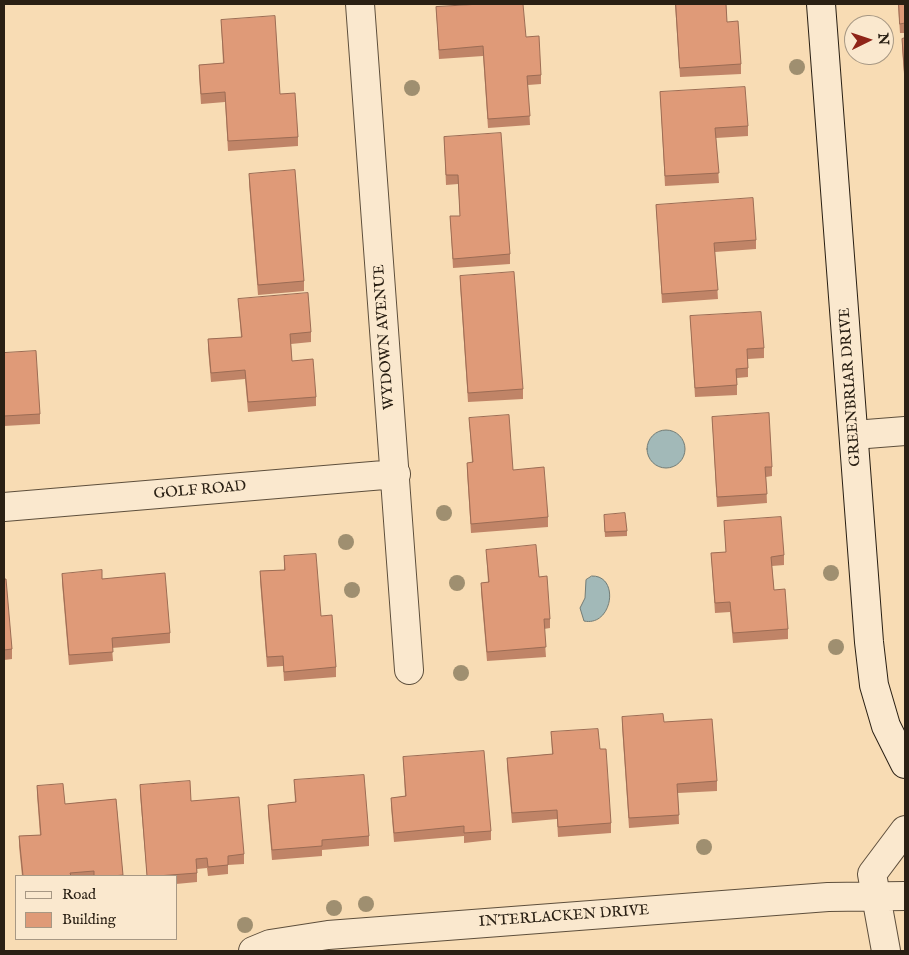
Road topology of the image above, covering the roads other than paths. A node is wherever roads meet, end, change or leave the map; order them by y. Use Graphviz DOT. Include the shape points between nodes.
graph roads {
  1 [pos="360,4"];
  2 [pos="821,4"];
  3 [pos="905,431"];
  4 [pos="854,435"];
  5 [pos="396,474"];
  6 [pos="4,508"];
  7 [pos="409,670"];
  8 [pos="905,764"];
  9 [pos="905,830"];
  10 [pos="877,896"];
  11 [pos="905,896"];
  12 [pos="254,951"];
  13 [pos="886,951"];
  1 -- 5 [label="street, WYDOWN AVENUE"];
  2 -- 4 [label="street, GREENBRIAR DRIVE"];
  3 -- 4 [label="street"];
  4 -- 8 [label="street, GREENBRIAR DRIVE" via="874,685 886,726"];
  5 -- 6 [label="street, GOLF ROAD"];
  5 -- 7 [label="street, WYDOWN AVENUE"];
  9 -- 10 [label="street" via="872,874"];
  10 -- 11 [label="street, INTERLACKEN DRIVE"];
  10 -- 12 [label="street, INTERLACKEN DRIVE" via="328,935 270,944"];
  10 -- 13 [label="street"];
}
